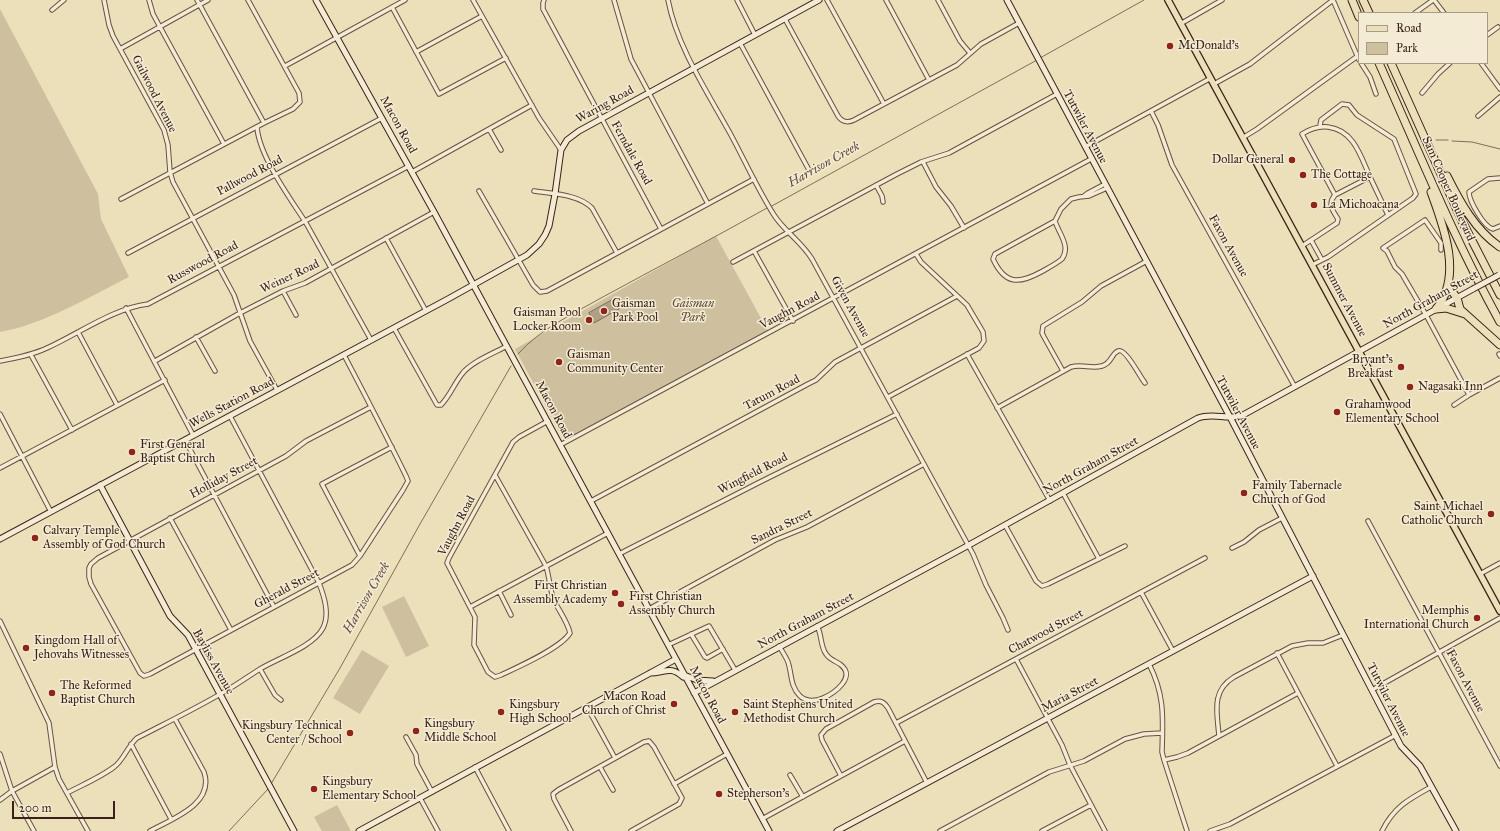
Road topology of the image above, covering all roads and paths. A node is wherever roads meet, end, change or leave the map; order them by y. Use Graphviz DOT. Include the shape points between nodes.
graph roads {
  1 [pos="64,0"];
  2 [pos="104,0"];
  3 [pos="149,0"];
  4 [pos="196,0"];
  5 [pos="208,0"];
  6 [pos="248,0"];
  7 [pos="316,0"];
  8 [pos="405,0"];
  9 [pos="473,0"];
  10 [pos="544,0"];
  11 [pos="614,0"];
  12 [pos="668,0"];
  13 [pos="737,0"];
  14 [pos="819,0"];
  15 [pos="827,0"];
  16 [pos="886,0"];
  17 [pos="938,0"];
  18 [pos="1007,0"];
  19 [pos="1168,0"];
  20 [pos="1222,0"];
  21 [pos="1333,0"];
  22 [pos="1352,0"];
  23 [pos="1363,0"];
  24 [pos="1433,0"];
  25 [pos="199,5"];
  26 [pos="392,7"];
  27 [pos="52,10"];
  28 [pos="1369,12"];
  29 [pos="1416,12"];
  30 [pos="1443,12"];
  31 [pos="1358,15"];
  32 [pos="482,16"];
  33 [pos="785,19"];
  34 [pos="1019,23"];
  35 [pos="1182,23"];
  36 [pos="160,27"];
  37 [pos="1498,27"];
  38 [pos="1488,34"];
  39 [pos="755,35"];
  40 [pos="337,38"];
  41 [pos="740,43"];
  42 [pos="120,49"];
  43 [pos="416,52"];
  44 [pos="970,53"];
  45 [pos="1358,57"];
  46 [pos="506,58"];
  47 [pos="1362,64"];
  48 [pos="1379,64"];
  49 [pos="1391,64"];
  50 [pos="1449,64"];
  51 [pos="1482,64"];
  52 [pos="285,66"];
  53 [pos="694,68"];
  54 [pos="1211,78"];
  55 [pos="929,80"];
  56 [pos="1214,84"];
  57 [pos="1500,89"];
  58 [pos="648,93"];
  59 [pos="1422,93"];
  60 [pos="1057,94"];
  61 [pos="1376,94"];
  62 [pos="1500,97"];
  63 [pos="884,104"];
  64 [pos="532,105"];
  65 [pos="1411,107"];
  66 [pos="1151,111"];
  67 [pos="1478,116"];
  68 [pos="382,118"];
  69 [pos="601,119"];
  70 [pos="264,123"];
  71 [pos="1320,126"];
  72 [pos="257,127"];
  73 [pos="1408,127"];
  74 [pos="489,129"];
  75 [pos="1244,137"];
  76 [pos="224,144"];
  77 [pos="1085,147"];
  78 [pos="501,150"];
  79 [pos="561,150"];
  80 [pos="1091,159"];
  81 [pos="923,162"];
  82 [pos="409,166"];
  83 [pos="809,170"];
  84 [pos="170,172"];
  85 [pos="412,172"];
  86 [pos="275,173"];
  87 [pos="1370,177"];
  88 [pos="1500,178"];
  89 [pos="754,179"];
  90 [pos="876,185"];
  91 [pos="1106,186"];
  92 [pos="479,191"];
  93 [pos="534,191"];
  94 [pos="555,194"];
  95 [pos="1335,195"];
  96 [pos="121,199"];
  97 [pos="883,202"];
  98 [pos="708,204"];
  99 [pos="434,212"];
  100 [pos="1388,215"];
  101 [pos="193,218"];
  102 [pos="1054,221"];
  103 [pos="305,222"];
  104 [pos="1500,226"];
  105 [pos="964,228"];
  106 [pos="661,229"];
  107 [pos="789,231"];
  108 [pos="386,238"];
  109 [pos="1311,240"];
  110 [pos="1302,246"];
  111 [pos="1500,247"];
  112 [pos="1441,250"];
  113 [pos="754,251"];
  114 [pos="128,253"];
  115 [pos="617,253"];
  116 [pos="916,254"];
  117 [pos="519,260"];
  118 [pos="1322,260"];
  119 [pos="733,262"];
  120 [pos="1146,262"];
  121 [pos="1312,265"];
  122 [pos="219,266"];
  123 [pos="332,268"];
  124 [pos="1499,275"];
  125 [pos="1449,284"];
  126 [pos="474,286"];
  127 [pos="283,291"];
  128 [pos="1500,295"];
  129 [pos="957,296"];
  130 [pos="1457,298"];
  131 [pos="834,299"];
  132 [pos="126,308"];
  133 [pos="1436,309"];
  134 [pos="426,311"];
  135 [pos="240,313"];
  136 [pos="296,315"];
  137 [pos="1426,315"];
  138 [pos="1467,315"];
  139 [pos="793,321"];
  140 [pos="1500,322"];
  141 [pos="394,328"];
  142 [pos="78,332"];
  143 [pos="196,337"];
  144 [pos="371,340"];
  145 [pos="1500,344"];
  146 [pos="507,346"];
  147 [pos="861,348"];
  148 [pos="1359,352"];
  149 [pos="967,354"];
  150 [pos="31,355"];
  151 [pos="344,355"];
  152 [pos="0,361"];
  153 [pos="155,361"];
  154 [pos="215,371"];
  155 [pos="1063,371"];
  156 [pos="1500,378"];
  157 [pos="165,380"];
  158 [pos="1145,383"];
  159 [pos="1295,387"];
  160 [pos="278,390"];
  161 [pos="1469,395"];
  162 [pos="888,397"];
  163 [pos="117,405"];
  164 [pos="1454,405"];
  165 [pos="371,407"];
  166 [pos="998,408"];
  167 [pos="0,414"];
  168 [pos="897,414"];
  169 [pos="230,416"];
  170 [pos="1230,417"];
  171 [pos="548,421"];
  172 [pos="72,430"];
  173 [pos="193,435"];
  174 [pos="185,440"];
  175 [pos="560,446"];
  176 [pos="392,447"];
  177 [pos="22,456"];
  178 [pos="924,464"];
  179 [pos="0,468"];
  180 [pos="259,471"];
  181 [pos="495,475"];
  182 [pos="100,485"];
  183 [pos="1063,493"];
  184 [pos="214,495"];
  185 [pos="590,501"];
  186 [pos="1050,501"];
  187 [pos="51,512"];
  188 [pos="170,518"];
  189 [pos="1282,518"];
  190 [pos="1368,521"];
  191 [pos="1006,525"];
  192 [pos="608,533"];
  193 [pos="0,539"];
  194 [pos="130,540"];
  195 [pos="969,545"];
  196 [pos="1125,546"];
  197 [pos="1232,548"];
  198 [pos="619,554"];
  199 [pos="360,556"];
  200 [pos="1205,558"];
  201 [pos="1099,559"];
  202 [pos="1500,563"];
  203 [pos="546,566"];
  204 [pos="1480,574"];
  205 [pos="1313,576"];
  206 [pos="319,583"];
  207 [pos="498,591"];
  208 [pos="1141,592"];
  209 [pos="274,607"];
  210 [pos="470,607"];
  211 [pos="649,609"];
  212 [pos="1500,611"];
  213 [pos="510,614"];
  214 [pos="1500,618"];
  215 [pos="0,621"];
  216 [pos="817,626"];
  217 [pos="231,630"];
  218 [pos="1008,630"];
  219 [pos="691,634"];
  220 [pos="1343,635"];
  221 [pos="668,645"];
  222 [pos="779,646"];
  223 [pos="197,649"];
  224 [pos="723,650"];
  225 [pos="1173,651"];
  226 [pos="1277,653"];
  227 [pos="1438,653"];
  228 [pos="676,659"];
  229 [pos="1016,659"];
  230 [pos="1149,664"];
  231 [pos="260,669"];
  232 [pos="735,670"];
  233 [pos="649,673"];
  234 [pos="142,675"];
  235 [pos="684,675"];
  236 [pos="687,680"];
  237 [pos="716,680"];
  238 [pos="1372,690"];
  239 [pos="694,692"];
  240 [pos="1298,693"];
  241 [pos="220,694"];
  242 [pos="281,700"];
  243 [pos="587,707"];
  244 [pos="175,718"];
  245 [pos="1048,718"];
  246 [pos="896,723"];
  247 [pos="1162,733"];
  248 [pos="1396,735"];
  249 [pos="1219,736"];
  250 [pos="406,737"];
  251 [pos="905,741"];
  252 [pos="130,744"];
  253 [pos="0,754"];
  254 [pos="727,754"];
  255 [pos="615,758"];
  256 [pos="1164,760"];
  257 [pos="1070,765"];
  258 [pos="1337,766"];
  259 [pos="1500,766"];
  260 [pos="55,767"];
  261 [pos="600,767"];
  262 [pos="475,768"];
  263 [pos="790,775"];
  264 [pos="841,776"];
  265 [pos="927,783"];
  266 [pos="674,784"];
  267 [pos="1431,787"];
  268 [pos="613,790"];
  269 [pos="12,791"];
  270 [pos="432,792"];
  271 [pos="67,793"];
  272 [pos="802,797"];
  273 [pos="420,798"];
  274 [pos="0,800"];
  275 [pos="1091,805"];
  276 [pos="762,818"];
  277 [pos="171,819"];
  278 [pos="366,829"];
  279 [pos="633,830"];
  280 [pos="34,831"];
  281 [pos="88,831"];
  282 [pos="150,831"];
  283 [pos="294,831"];
  284 [pos="359,831"];
  285 [pos="438,831"];
  286 [pos="509,831"];
  287 [pos="571,831"];
  288 [pos="769,831"];
  289 [pos="838,831"];
  290 [pos="940,831"];
  291 [pos="1042,831"];
  292 [pos="1105,831"];
  293 [pos="1187,831"];
  294 [pos="1210,831"];
  295 [pos="1382,831"];
  296 [pos="1456,831"];
  1 -- 27 [label="street"];
  2 -- 42 [label="street, Gailwood Avenue" via="109,25"];
  3 -- 36 [label="street"];
  4 -- 25 [label="street"];
  5 -- 25 [label="street"];
  6 -- 52 [label="street"];
  7 -- 40 [label="street, Macon Road"];
  8 -- 26 [label="street"];
  9 -- 32 [label="street"];
  10 -- 69 [label="street, Ferndale Road" via="543,9"];
  11 -- 58 [label="street" via="631,59"];
  12 -- 53 [label="street, Given Avenue" via="679,37"];
  13 -- 39 [label="street"];
  14 -- 33 [label="street, Waring Road"];
  15 -- 63 [label="street"];
  16 -- 55 [label="street"];
  17 -- 44 [label="street" via="960,41"];
  18 -- 34 [label="street, Tutwiler Avenue"];
  19 -- 35 [label="main road, Summer Avenue"];
  20 -- 35 [label="street"];
  21 -- 45 [label="street"];
  21 -- 56 [label="street" via="1250,64"];
  22 -- 31 [label="highway"];
  23 -- 28 [label="highway"];
  24 -- 29 [label="street"];
  24 -- 30 [label="street"];
  25 -- 36 [label="street"];
  25 -- 70 [label="street"];
  26 -- 40 [label="street"];
  26 -- 43 [label="street"];
  32 -- 43 [label="street"];
  32 -- 46 [label="street"];
  33 -- 39 [label="street, Waring Road"];
  33 -- 63 [label="street" via="838,116 845,122 850,122"];
  34 -- 44 [label="street"];
  34 -- 60 [label="street, Tutwiler Avenue"];
  35 -- 54 [label="main road, Summer Avenue"];
  36 -- 42 [label="street"];
  36 -- 76 [label="street"];
  37 -- 38 [label="street"];
  39 -- 41 [label="street, Waring Road"];
  40 -- 52 [label="street"];
  40 -- 68 [label="street, Macon Road"];
  41 -- 53 [label="street, Waring Road"];
  41 -- 83 [label="street"];
  42 -- 84 [label="street, Gailwood Avenue" via="164,130"];
  43 -- 46 [label="street" via="439,94"];
  44 -- 55 [label="street" via="959,64"];
  45 -- 75 [label="street"];
  46 -- 64 [label="street"];
  47 -- 61 [label="street"];
  48 -- 73 [label="highway, Sam Cooper Boulevard"];
  49 -- 65 [label="highway, Sam Cooper Boulevard"];
  50 -- 59 [label="street"];
  51 -- 57 [label="street"];
  52 -- 70 [label="street" via="299,93 300,102 293,109"];
  53 -- 58 [label="street, Waring Road"];
  53 -- 89 [label="street, Given Avenue"];
  54 -- 56 [label="main road, Summer Avenue"];
  54 -- 66 [label="street"];
  55 -- 63 [label="street"];
  56 -- 75 [label="main road, Summer Avenue"];
  58 -- 69 [label="street, Waring Road"];
  58 -- 98 [label="street"];
  60 -- 77 [label="street, Tutwiler Avenue"];
  60 -- 81 [label="street" via="953,150"];
  62 -- 67 [label="street"];
  64 -- 74 [label="street"];
  64 -- 79 [label="street"];
  65 -- 111 [label="highway" via="1466,210 1484,234"];
  65 -- 128 [label="highway, Sam Cooper Boulevard" via="1462,221"];
  66 -- 77 [label="street"];
  66 -- 159 [label="street, Faxon Avenue" via="1172,164"];
  68 -- 82 [label="street, Macon Road"];
  68 -- 86 [label="street, Pallwood Road"];
  69 -- 79 [label="street, Waring Road" via="570,137"];
  69 -- 106 [label="street, Ferndale Road"];
  70 -- 72 [label="street"];
  71 -- 87 [label="street" via="1342,131 1349,137"];
  71 -- 95 [label="street" via="1302,134"];
  71 -- 100 [label="street" via="1321,120 1342,104 1346,104 1357,115 1394,139 1416,194"];
  72 -- 76 [label="street"];
  72 -- 86 [label="street" via="260,144"];
  73 -- 125 [label="highway" via="1445,234 1450,271"];
  73 -- 140 [label="highway, Sam Cooper Boulevard" via="1448,219"];
  74 -- 78 [label="street"];
  74 -- 85 [label="street"];
  75 -- 110 [label="main road, Summer Avenue"];
  76 -- 84 [label="street"];
  77 -- 80 [label="street, Tutwiler Avenue"];
  79 -- 94 [label="street"];
  80 -- 91 [label="street, Tutwiler Avenue"];
  80 -- 105 [label="street, Vaughn Road"];
  81 -- 90 [label="street"];
  81 -- 105 [label="street" via="936,187"];
  82 -- 85 [label="street, Macon Road"];
  82 -- 103 [label="street, Russwood Road"];
  84 -- 96 [label="street"];
  84 -- 101 [label="street, Gailwood Avenue"];
  85 -- 99 [label="street, Macon Road"];
  86 -- 101 [label="street, Pallwood Road"];
  86 -- 103 [label="street"];
  87 -- 95 [label="street"];
  87 -- 100 [label="street"];
  88 -- 104 [label="street" via="1488,179 1469,192 1487,226 1493,229"];
  89 -- 98 [label="street"];
  89 -- 107 [label="street, Given Avenue" via="772,212"];
  90 -- 97 [label="street"];
  90 -- 107 [label="street"];
  91 -- 102 [label="street" via="1090,196 1068,201"];
  91 -- 120 [label="street, Tutwiler Avenue"];
  92 -- 117 [label="street"];
  93 -- 94 [label="street"];
  94 -- 115 [label="street" via="587,203"];
  94 -- 117 [label="street" via="545,235 532,251"];
  95 -- 109 [label="street" via="1331,206 1338,219 1337,223"];
  98 -- 106 [label="street"];
  99 -- 108 [label="street, Weiner Road"];
  99 -- 126 [label="street, Macon Road"];
  100 -- 118 [label="street"];
  101 -- 114 [label="street, Pallwood Road"];
  101 -- 122 [label="street, Gailwood Avenue"];
  102 -- 102 [label="street" via="1065,243 1066,250 1062,259 1027,279 1012,279 1003,274 993,256"];
  103 -- 122 [label="street, Russwood Road"];
  103 -- 123 [label="street"];
  105 -- 116 [label="street, Vaughn Road"];
  106 -- 115 [label="street"];
  107 -- 113 [label="street"];
  107 -- 131 [label="street, Given Avenue" via="809,254"];
  108 -- 123 [label="street, Weiner Road"];
  108 -- 134 [label="street"];
  109 -- 110 [label="street"];
  109 -- 118 [label="street"];
  110 -- 121 [label="main road, Summer Avenue"];
  112 -- 137 [label="street" via="1441,242 1425,220 1383,248"];
  113 -- 119 [label="street"];
  113 -- 139 [label="street"];
  115 -- 117 [label="street" via="547,291 540,292 533,285"];
  116 -- 129 [label="street" via="925,267"];
  116 -- 131 [label="street, Vaughn Road"];
  117 -- 126 [label="street"];
  118 -- 121 [label="street"];
  120 -- 155 [label="street" via="1101,286 1082,302 1043,326 1042,333"];
  120 -- 170 [label="street, Tutwiler Avenue"];
  121 -- 148 [label="main road, Summer Avenue"];
  122 -- 132 [label="street, Russwood Road" via="148,304"];
  122 -- 135 [label="street, Gailwood Avenue"];
  123 -- 127 [label="street, Weiner Road" via="302,285"];
  123 -- 144 [label="street"];
  124 -- 130 [label="street, North Graham Street, bridge"];
  125 -- 130 [label="highway"];
  125 -- 133 [label="highway" via="1443,301"];
  126 -- 134 [label="street, Wells Station Road"];
  126 -- 146 [label="street, Macon Road"];
  127 -- 135 [label="street, Weiner Road"];
  127 -- 136 [label="street"];
  129 -- 147 [label="street, Tatum Road"];
  129 -- 149 [label="street" via="971,310 985,339 981,347"];
  130 -- 133 [label="street, North Graham Street"];
  130 -- 138 [label="highway" via="1460,309"];
  131 -- 139 [label="street, Vaughn Road"];
  131 -- 147 [label="street, Given Avenue"];
  132 -- 142 [label="street, Russwood Road"];
  132 -- 153 [label="street"];
  133 -- 137 [label="street, North Graham Street"];
  133 -- 138 [label="highway" via="1446,308"];
  134 -- 141 [label="street, Wells Station Road"];
  135 -- 143 [label="street, Weiner Road"];
  135 -- 160 [label="street, Gailwood Avenue" via="250,341"];
  137 -- 148 [label="street, North Graham Street"];
  137 -- 161 [label="street"];
  138 -- 145 [label="highway"];
  139 -- 175 [label="street, Vaughn Road"];
  141 -- 144 [label="street, Wells Station Road"];
  141 -- 146 [label="street" via="437,405 446,400 462,373 470,366"];
  142 -- 150 [label="street, Russwood Road"];
  142 -- 163 [label="street"];
  143 -- 153 [label="street, Weiner Road"];
  143 -- 154 [label="street"];
  144 -- 151 [label="street, Wells Station Road"];
  146 -- 171 [label="street, Macon Road"];
  147 -- 162 [label="street, Given Avenue"];
  147 -- 185 [label="street, Tatum Road" via="835,362 816,380"];
  148 -- 159 [label="street, North Graham Street"];
  148 -- 204 [label="main road, Summer Avenue"];
  149 -- 162 [label="street"];
  149 -- 166 [label="street"];
  150 -- 152 [label="street, Russwood Road"];
  150 -- 172 [label="street"];
  151 -- 160 [label="street, Wells Station Road"];
  151 -- 165 [label="street"];
  153 -- 157 [label="street"];
  155 -- 158 [label="street" via="1074,366 1093,368 1104,365 1121,351 1127,355"];
  155 -- 166 [label="street"];
  156 -- 161 [label="street"];
  157 -- 163 [label="street"];
  157 -- 173 [label="street"];
  159 -- 170 [label="street, North Graham Street" via="1243,415"];
  160 -- 169 [label="street, Wells Station Road"];
  161 -- 164 [label="street"];
  162 -- 168 [label="street, Given Avenue"];
  163 -- 172 [label="street"];
  165 -- 176 [label="street"];
  165 -- 180 [label="street, Holliday Street" via="309,439"];
  166 -- 186 [label="street"];
  167 -- 177 [label="street"];
  168 -- 178 [label="street, Given Avenue"];
  168 -- 198 [label="street, Wingfield Road"];
  169 -- 173 [label="street, Wells Station Road"];
  169 -- 180 [label="street"];
  170 -- 183 [label="street, North Graham Street" via="1208,415 1198,418"];
  170 -- 189 [label="street, Tutwiler Avenue"];
  171 -- 175 [label="street, Macon Road"];
  171 -- 181 [label="street, Vaughn Road" via="519,436"];
  172 -- 177 [label="street"];
  173 -- 174 [label="street, Wells Station Road"];
  174 -- 182 [label="street, Wells Station Road"];
  174 -- 184 [label="street"];
  175 -- 185 [label="street, Macon Road"];
  176 -- 199 [label="street, Gherald Street" via="408,481"];
  176 -- 199 [label="street" via="322,484"];
  177 -- 179 [label="street"];
  177 -- 187 [label="street"];
  178 -- 195 [label="street, Given Avenue"];
  178 -- 211 [label="street, Sandra Street" via="807,527 775,540"];
  180 -- 184 [label="street, Holliday Street"];
  180 -- 206 [label="street"];
  181 -- 203 [label="street"];
  181 -- 210 [label="street, Vaughn Road" via="447,564"];
  182 -- 187 [label="street, Wells Station Road"];
  182 -- 194 [label="street, Bayliss Avenue"];
  183 -- 186 [label="street, North Graham Street"];
  183 -- 201 [label="street"];
  184 -- 188 [label="street, Holliday Street"];
  184 -- 209 [label="street"];
  185 -- 192 [label="street, Macon Road"];
  186 -- 191 [label="street, North Graham Street"];
  187 -- 193 [label="street, Wells Station Road"];
  188 -- 194 [label="street, Holliday Street"];
  188 -- 217 [label="street"];
  189 -- 197 [label="street"];
  189 -- 205 [label="street, Tutwiler Avenue"];
  190 -- 227 [label="street, Faxon Avenue"];
  191 -- 195 [label="street, North Graham Street"];
  191 -- 201 [label="street" via="1040,585 1048,584"];
  192 -- 198 [label="street, Macon Road"];
  192 -- 203 [label="street"];
  194 -- 223 [label="street, Bayliss Avenue" via="170,616 188,634"];
  194 -- 234 [label="street, Holliday Street" via="91,564 89,577"];
  195 -- 216 [label="street, North Graham Street"];
  195 -- 218 [label="street, Given Avenue"];
  196 -- 201 [label="street"];
  198 -- 211 [label="street, Macon Road"];
  199 -- 206 [label="street, Gherald Street" via="352,565"];
  200 -- 208 [label="street, Chatwood Street"];
  202 -- 204 [label="street"];
  203 -- 207 [label="street"];
  203 -- 210 [label="street, Vaughn Road" via="552,595 570,633 537,657 494,677 488,672 474,645 476,624"];
  204 -- 212 [label="main road, Summer Avenue"];
  205 -- 220 [label="street, Tutwiler Avenue"];
  205 -- 225 [label="street, Maria Street"];
  206 -- 209 [label="street, Gherald Street"];
  206 -- 231 [label="street" via="326,611 323,627 317,636"];
  207 -- 210 [label="street"];
  207 -- 213 [label="street"];
  208 -- 225 [label="street"];
  208 -- 229 [label="street, Chatwood Street"];
  209 -- 217 [label="street, Gherald Street"];
  211 -- 221 [label="street, Macon Road"];
  214 -- 227 [label="street"];
  215 -- 260 [label="street" via="49,723"];
  216 -- 222 [label="street, North Graham Street"];
  216 -- 222 [label="street" via="826,654 842,665 846,673 844,682 829,695 813,700 806,700 799,695"];
  217 -- 223 [label="street, Gherald Street"];
  219 -- 221 [label="street"];
  219 -- 224 [label="street" via="705,657"];
  219 -- 224 [label="street" via="708,626"];
  220 -- 226 [label="street" via="1323,643 1292,646"];
  220 -- 238 [label="street, Tutwiler Avenue"];
  221 -- 228 [label="street, Macon Road"];
  222 -- 232 [label="street, North Graham Street"];
  223 -- 234 [label="street, Gherald Street" via="150,674"];
  223 -- 241 [label="street, Bayliss Avenue"];
  224 -- 232 [label="street"];
  225 -- 230 [label="street, Maria Street"];
  226 -- 240 [label="street"];
  226 -- 249 [label="street" via="1234,676 1224,685 1217,700"];
  227 -- 238 [label="street"];
  227 -- 259 [label="street, Faxon Avenue"];
  228 -- 233 [label="street"];
  228 -- 235 [label="street, Macon Road"];
  229 -- 245 [label="street"];
  229 -- 246 [label="street, Chatwood Street"];
  230 -- 245 [label="street, Maria Street"];
  230 -- 247 [label="street" via="1162,698"];
  231 -- 241 [label="street"];
  231 -- 242 [label="street" via="275,695"];
  232 -- 237 [label="street, North Graham Street"];
  233 -- 236 [label="street" via="673,670"];
  233 -- 243 [label="street"];
  235 -- 236 [label="street, Macon Road"];
  235 -- 237 [label="street" via="697,680"];
  236 -- 239 [label="street, Macon Road"];
  237 -- 239 [label="street, North Graham Street"];
  238 -- 248 [label="street, Tutwiler Avenue"];
  239 -- 254 [label="street, Macon Road"];
  240 -- 249 [label="street"];
  240 -- 258 [label="street"];
  241 -- 244 [label="street"];
  241 -- 283 [label="street, Bayliss Avenue"];
  243 -- 255 [label="street"];
  243 -- 262 [label="street"];
  244 -- 252 [label="street"];
  244 -- 277 [label="street" via="206,780 205,792 191,808"];
  245 -- 257 [label="street"];
  245 -- 265 [label="street, Maria Street"];
  246 -- 251 [label="street"];
  246 -- 264 [label="street" via="884,702 880,701 822,732 821,738"];
  247 -- 256 [label="street"];
  247 -- 257 [label="street" via="1125,739 1088,759"];
  248 -- 258 [label="street"];
  248 -- 267 [label="street, Tutwiler Avenue" via="1405,751 1418,763"];
  249 -- 256 [label="street" via="1182,755"];
  250 -- 270 [label="street" via="416,755 416,764"];
  251 -- 264 [label="street"];
  251 -- 265 [label="street"];
  252 -- 271 [label="street" via="114,767"];
  252 -- 277 [label="street"];
  253 -- 269 [label="street"];
  254 -- 266 [label="street"];
  254 -- 276 [label="street, Macon Road"];
  255 -- 261 [label="street"];
  255 -- 266 [label="street" via="649,741"];
  256 -- 293 [label="street"];
  257 -- 275 [label="street"];
  257 -- 290 [label="street" via="1049,772"];
  258 -- 294 [label="street" via="1230,824"];
  260 -- 269 [label="street"];
  260 -- 271 [label="street"];
  261 -- 268 [label="street"];
  261 -- 287 [label="street" via="553,794"];
  262 -- 270 [label="street"];
  262 -- 286 [label="street"];
  263 -- 272 [label="street"];
  264 -- 272 [label="street"];
  265 -- 289 [label="street, Maria Street"];
  266 -- 279 [label="street" via="682,798 679,804"];
  267 -- 295 [label="street" via="1397,808"];
  267 -- 296 [label="street, Tutwiler Avenue"];
  269 -- 274 [label="street"];
  269 -- 280 [label="street"];
  270 -- 273 [label="street"];
  271 -- 281 [label="street"];
  272 -- 276 [label="street"];
  273 -- 278 [label="street"];
  273 -- 285 [label="street"];
  275 -- 291 [label="street"];
  275 -- 292 [label="street"];
  276 -- 288 [label="street, Macon Road"];
  277 -- 282 [label="street"];
  278 -- 284 [label="street"];
}
